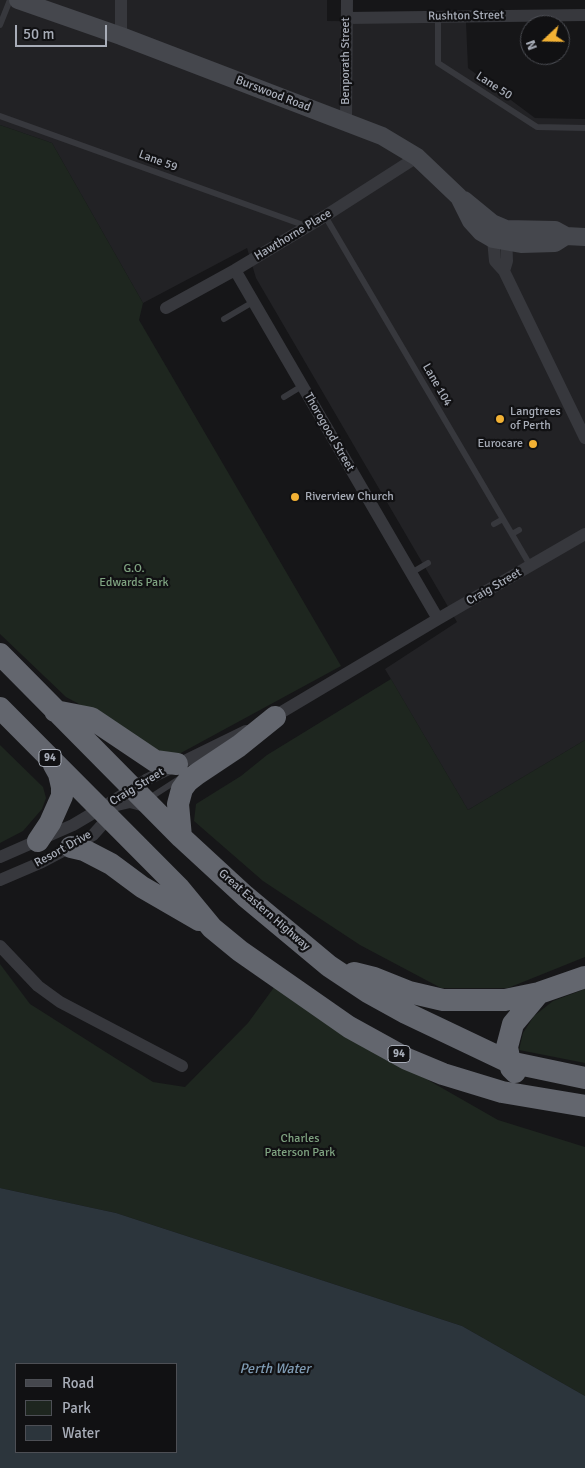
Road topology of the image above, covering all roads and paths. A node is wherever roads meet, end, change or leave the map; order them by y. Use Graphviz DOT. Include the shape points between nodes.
graph roads {
  1 [pos="10,0"];
  2 [pos="18,0"];
  3 [pos="121,0"];
  4 [pos="347,0"];
  5 [pos="585,15"];
  6 [pos="438,16"];
  7 [pos="347,18"];
  8 [pos="0,25"];
  9 [pos="121,36"];
  10 [pos="0,116"];
  11 [pos="346,122"];
  12 [pos="585,128"];
  13 [pos="416,157"];
  14 [pos="325,216"];
  15 [pos="307,226"];
  16 [pos="500,234"];
  17 [pos="585,237"];
  18 [pos="235,270"];
  19 [pos="253,302"];
  20 [pos="166,308"];
  21 [pos="224,319"];
  22 [pos="302,386"];
  23 [pos="284,397"];
  24 [pos="585,438"];
  25 [pos="502,519"];
  26 [pos="494,524"];
  27 [pos="519,530"];
  28 [pos="512,534"];
  29 [pos="585,534"];
  30 [pos="428,563"];
  31 [pos="530,565"];
  32 [pos="411,573"];
  33 [pos="438,619"];
  34 [pos="0,654"];
  35 [pos="0,708"];
  36 [pos="55,711"];
  37 [pos="275,717"];
  38 [pos="52,760"];
  39 [pos="177,764"];
  40 [pos="124,802"];
  41 [pos="181,836"];
  42 [pos="38,841"];
  43 [pos="71,847"];
  44 [pos="0,857"];
  45 [pos="4,879"];
  46 [pos="0,890"];
  47 [pos="212,928"];
  48 [pos="0,946"];
  49 [pos="329,966"];
  50 [pos="585,977"];
  51 [pos="539,993"];
  52 [pos="509,1062"];
  53 [pos="182,1066"];
  54 [pos="585,1078"];
  55 [pos="582,1108"];
  1 -- 8 [label="lane"];
  2 -- 9 [label="main road, Burswood Road"];
  3 -- 9 [label="street"];
  4 -- 7 [label="street, Benporath Street"];
  5 -- 6 [label="street, Rushton Street"];
  6 -- 7 [label="street, Rushton Street"];
  6 -- 12 [label="lane, Lane 50" via="438,64 537,127"];
  7 -- 11 [label="street, Benporath Street"];
  9 -- 11 [label="main road, Burswood Road"];
  10 -- 15 [label="lane, Lane 59"];
  11 -- 13 [label="main road, Burswood Road" via="382,136"];
  13 -- 14 [label="street, Hawthorne Place"];
  13 -- 16 [label="main road, Burswood Road"];
  14 -- 15 [label="street, Hawthorne Place"];
  14 -- 25 [label="lane, Lane 104"];
  15 -- 18 [label="street, Hawthorne Place"];
  16 -- 17 [label="main road" via="555,243 566,236"];
  16 -- 24 [label="street" via="507,261 504,271"];
  18 -- 19 [label="street, Thorogood Street"];
  18 -- 20 [label="street, Hawthorne Place"];
  19 -- 21 [label="lane"];
  19 -- 22 [label="street, Thorogood Street"];
  22 -- 23 [label="lane"];
  22 -- 32 [label="street, Thorogood Street"];
  25 -- 26 [label="lane"];
  25 -- 28 [label="lane, Lane 104"];
  27 -- 28 [label="lane"];
  28 -- 31 [label="lane, Lane 104"];
  29 -- 31 [label="street, Craig Street"];
  30 -- 32 [label="lane"];
  31 -- 33 [label="street, Craig Street"];
  32 -- 33 [label="street, Thorogood Street"];
  33 -- 37 [label="street, Craig Street"];
  34 -- 36 [label="highway, Great Eastern Highway / 94"];
  35 -- 38 [label="highway, Great Eastern Highway / 94"];
  36 -- 39 [label="highway" via="91,718 155,761"];
  36 -- 40 [label="highway, Great Eastern Highway / 94"];
  37 -- 39 [label="street, Craig Street"];
  37 -- 40 [label="lane, Craig Street"];
  37 -- 41 [label="highway" via="188,781 178,804"];
  38 -- 40 [label="highway, Great Eastern Highway / 94"];
  38 -- 42 [label="highway" via="59,774 62,796"];
  39 -- 40 [label="street, Craig Street"];
  40 -- 41 [label="highway, Great Eastern Highway / 94"];
  40 -- 42 [label="street, Resort Drive"];
  40 -- 43 [label="street, Resort Drive" via="93,835"];
  40 -- 47 [label="highway, Great Eastern Highway / 94" via="179,888"];
  41 -- 49 [label="highway, Great Eastern Highway / 94" via="245,896"];
  42 -- 44 [label="street, Resort Drive"];
  43 -- 45 [label="street, Resort Drive"];
  43 -- 47 [label="highway" via="110,864"];
  45 -- 46 [label="street"];
  47 -- 55 [label="highway, Great Eastern Highway / 94" via="349,1027 407,1059 502,1092"];
  48 -- 53 [label="street" via="38,986 60,1002"];
  49 -- 51 [label="highway" via="443,1000 505,1000"];
  49 -- 52 [label="highway, Great Eastern Highway / 94" via="406,1013"];
  50 -- 51 [label="highway"];
  51 -- 52 [label="highway" via="513,1024 506,1047"];
  52 -- 54 [label="highway, Great Eastern Highway / 94"];
  52 -- 55 [label="highway" via="511,1068 529,1083"];
}
